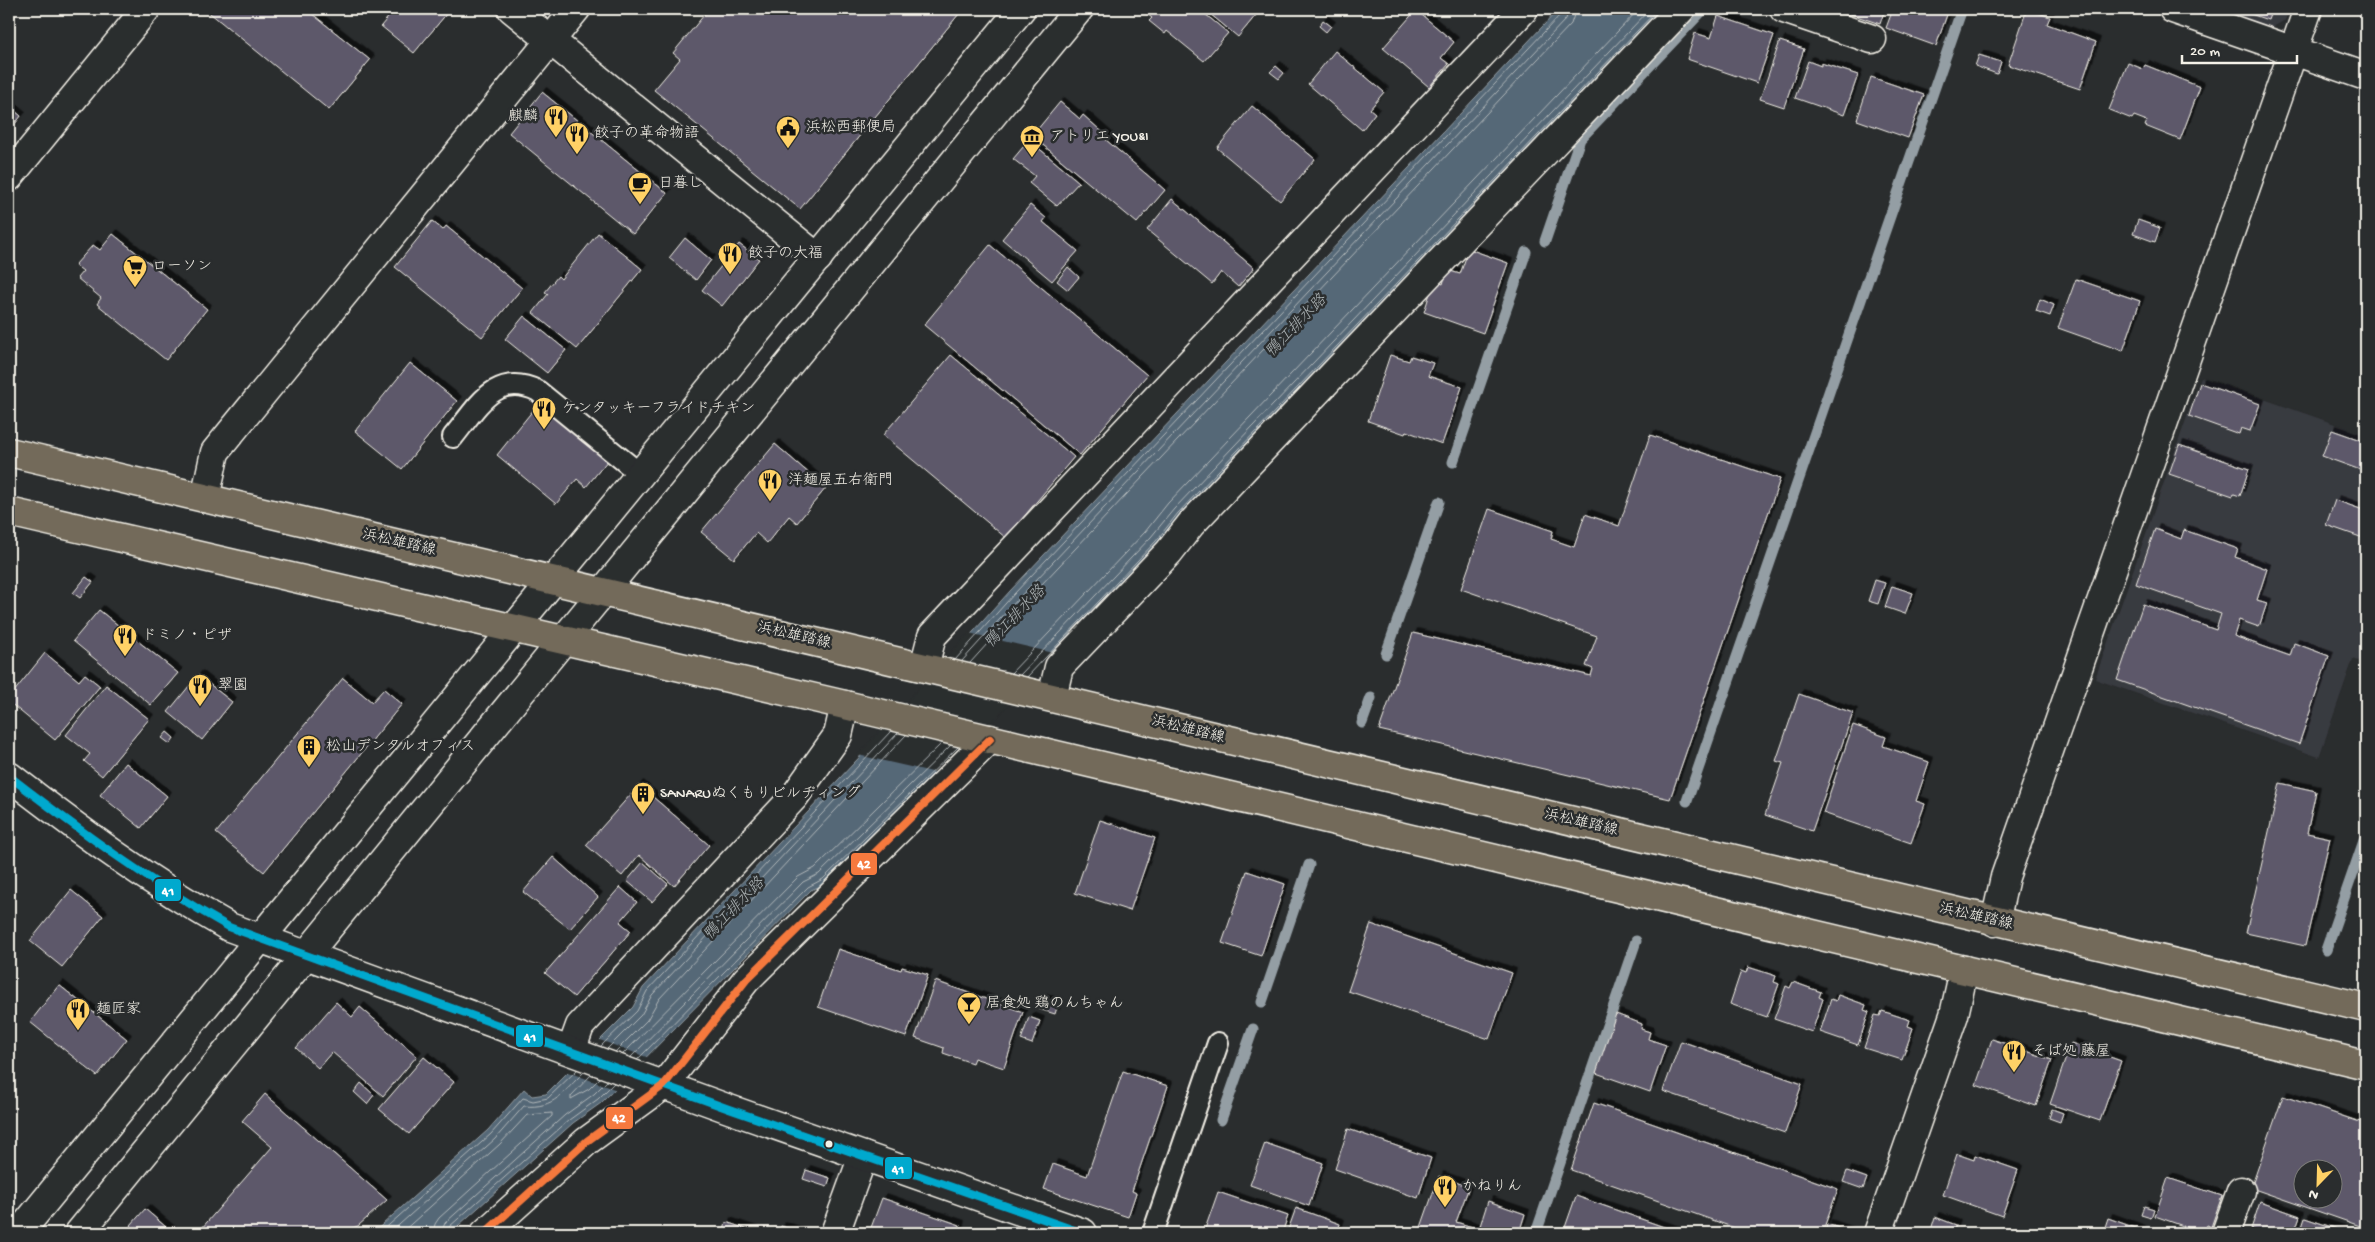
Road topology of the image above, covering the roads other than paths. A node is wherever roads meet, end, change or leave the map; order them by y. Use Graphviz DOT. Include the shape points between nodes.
graph roads {
  1 [pos="146,9"];
  2 [pos="512,9"];
  3 [pos="576,9"];
  4 [pos="1020,9"];
  5 [pos="1079,9"];
  6 [pos="1524,9"];
  7 [pos="1681,9"];
  8 [pos="1784,9"];
  9 [pos="2173,9"];
  10 [pos="2308,9"];
  11 [pos="550,40"];
  12 [pos="1872,40"];
  13 [pos="2293,51"];
  14 [pos="2366,76"];
  15 [pos="9,177"];
  16 [pos="818,258"];
  17 [pos="453,436"];
  18 [pos="9,452"];
  19 [pos="640,474"];
  20 [pos="204,498"];
  21 [pos="9,512"];
  22 [pos="554,580"];
  23 [pos="604,591"];
  24 [pos="515,627"];
  25 [pos="565,639"];
  26 [pos="927,668"];
  27 [pos="1052,697"];
  28 [pos="845,704"];
  29 [pos="985,738"];
  30 [pos="9,776"];
  31 [pos="1995,922"];
  32 [pos="261,940"];
  33 [pos="307,956"];
  34 [pos="1964,970"];
  35 [pos="2366,1008"];
  36 [pos="1218,1043"];
  37 [pos="576,1053"];
  38 [pos="2366,1065"];
  39 [pos="652,1081"];
  40 [pos="863,1156"];
  41 [pos="2241,1192"];
  42 [pos="19,1233"];
  43 [pos="79,1233"];
  44 [pos="485,1233"];
  45 [pos="835,1233"];
  46 [pos="1083,1233"];
  47 [pos="1152,1233"];
  48 [pos="1878,1233"];
  49 [pos="2226,1233"];
  1 -- 15 [label="street"];
  2 -- 11 [label="street"];
  3 -- 11 [label="street"];
  4 -- 16 [label="street"];
  5 -- 23 [label="street"];
  6 -- 26 [label="street" via="932,636"];
  7 -- 27 [label="street" via="1059,667"];
  8 -- 12 [label="street"];
  9 -- 13 [label="street"];
  10 -- 13 [label="street"];
  11 -- 16 [label="street"];
  11 -- 20 [label="street" via="215,452"];
  13 -- 14 [label="street"];
  13 -- 31 [label="street" via="2005,877"];
  16 -- 19 [label="street"];
  17 -- 19 [label="lane" via="486,396 511,384 525,385 538,391"];
  18 -- 20 [label="main road, 浜松雄踏線"];
  19 -- 22 [label="street"];
  20 -- 22 [label="main road, 浜松雄踏線"];
  21 -- 24 [label="main road"];
  22 -- 23 [label="main road, 浜松雄踏線"];
  22 -- 24 [label="street"];
  23 -- 25 [label="street"];
  23 -- 26 [label="main road, 浜松雄踏線"];
  24 -- 25 [label="main road"];
  24 -- 32 [label="street"];
  25 -- 28 [label="main road"];
  25 -- 33 [label="street"];
  26 -- 27 [label="main road, 浜松雄踏線"];
  27 -- 31 [label="main road, 浜松雄踏線"];
  28 -- 29 [label="main road"];
  28 -- 37 [label="street" via="838,735 797,794 580,1026"];
  29 -- 34 [label="main road"];
  29 -- 39 [label="street" via="746,980"];
  30 -- 32 [label="street" via="160,886 230,927"];
  31 -- 35 [label="main road, 浜松雄踏線"];
  32 -- 33 [label="street"];
  32 -- 42 [label="street"];
  33 -- 37 [label="street"];
  33 -- 43 [label="street"];
  34 -- 38 [label="main road"];
  34 -- 48 [label="street" via="1954,1015"];
  36 -- 47 [label="lane"];
  37 -- 39 [label="street"];
  39 -- 40 [label="street"];
  39 -- 44 [label="street"];
  40 -- 45 [label="street"];
  40 -- 46 [label="street"];
  41 -- 49 [label="street"];
}
